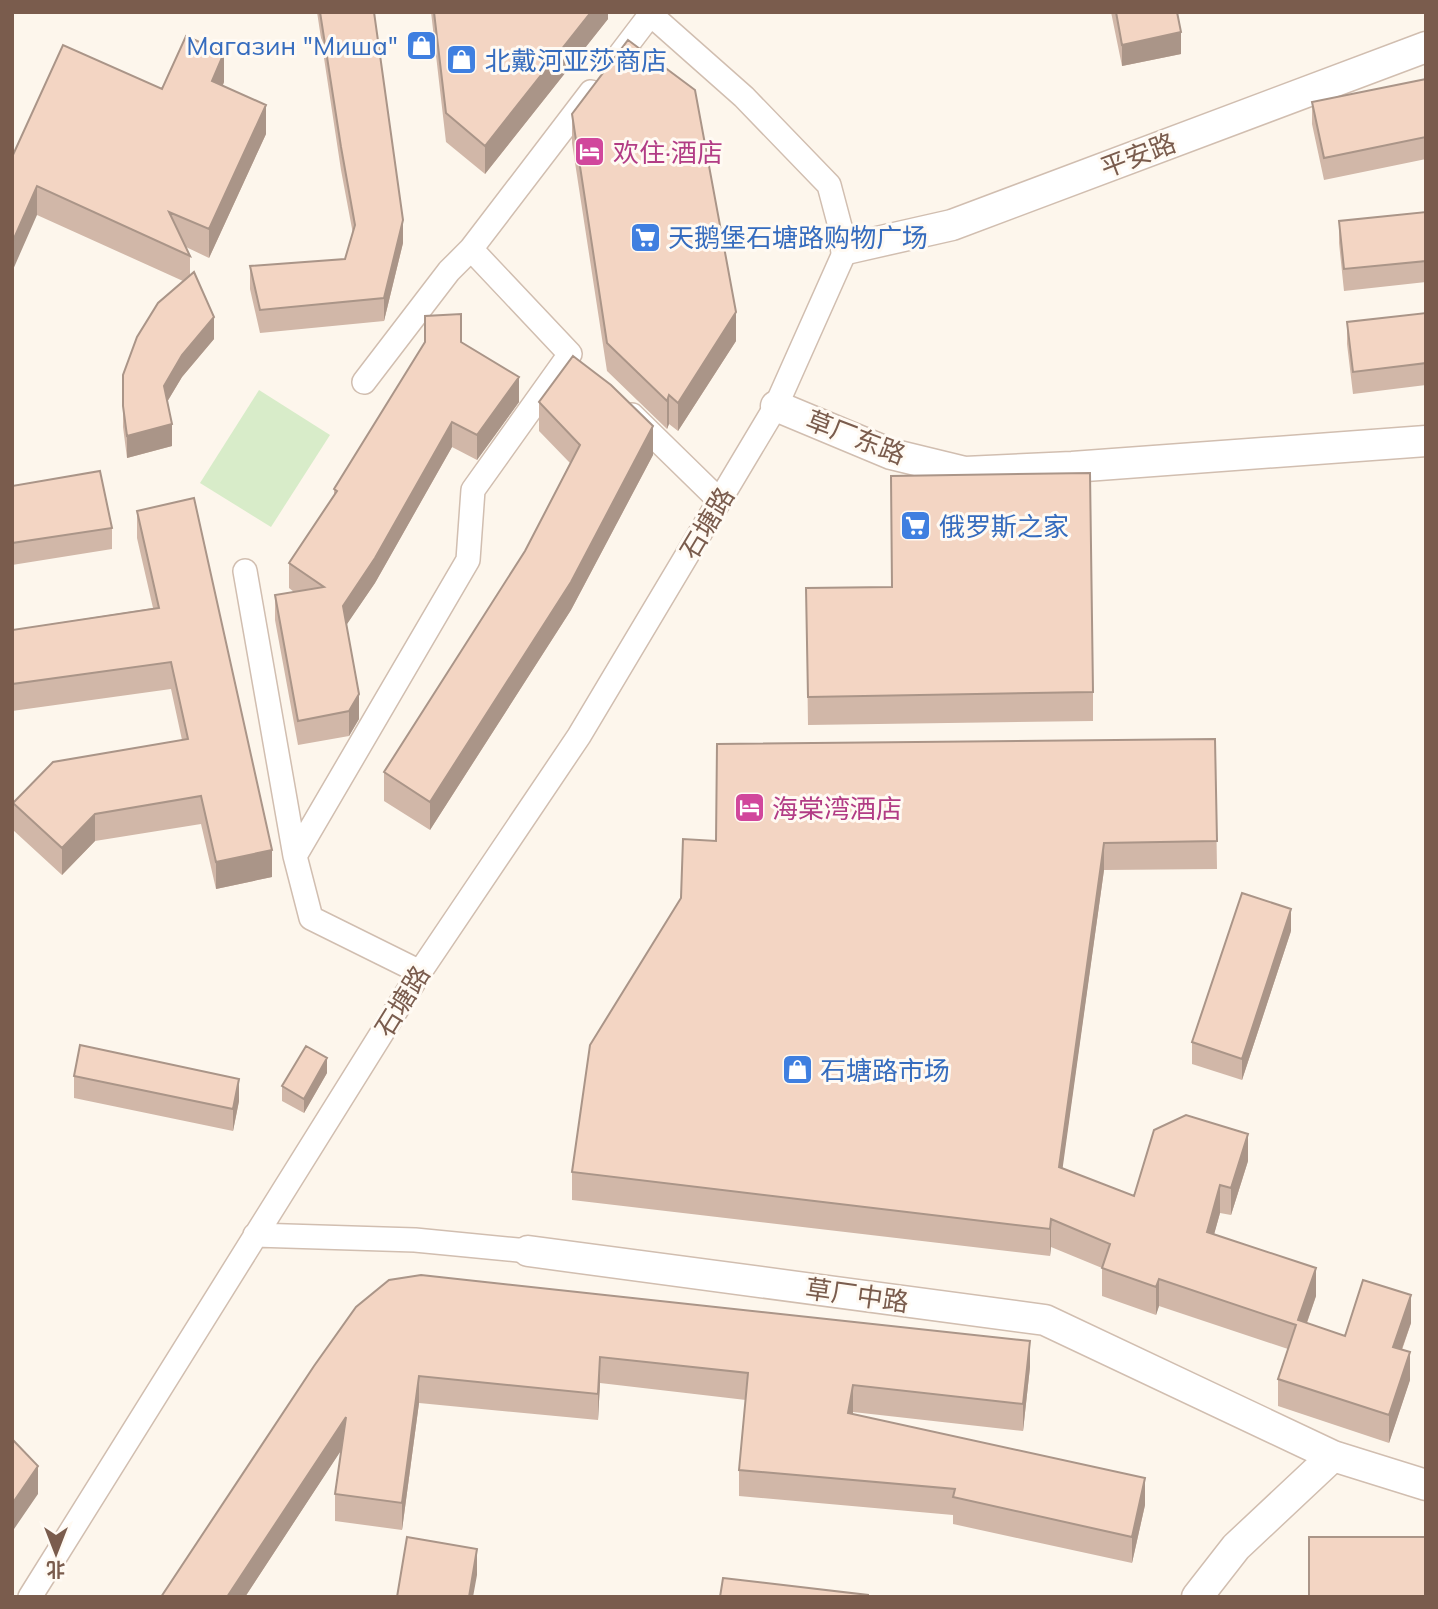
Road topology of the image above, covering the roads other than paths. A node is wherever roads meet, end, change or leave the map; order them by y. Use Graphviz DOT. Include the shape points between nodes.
graph roads {
  1 [pos="649,13"];
  2 [pos="1426,47"];
  3 [pos="471,249"];
  4 [pos="846,249"];
  5 [pos="570,355"];
  6 [pos="590,374"];
  7 [pos="364,382"];
  8 [pos="620,403"];
  9 [pos="776,406"];
  10 [pos="1426,441"];
  11 [pos="720,501"];
  12 [pos="245,570"];
  13 [pos="295,856"];
  14 [pos="420,972"];
  15 [pos="255,1235"];
  16 [pos="528,1251"];
  17 [pos="1333,1456"];
  18 [pos="1426,1485"];
  19 [pos="30,1597"];
  20 [pos="1198,1597"];
  1 -- 3 [label="street"];
  1 -- 4 [label="street" via="744,97 829,186"];
  2 -- 4 [label="street, 平安路" via="952,225"];
  3 -- 5 [label="street"];
  3 -- 7 [label="street"];
  4 -- 9 [label="street, 草厂东路"];
  5 -- 6 [label="street"];
  5 -- 13 [label="street" via="473,490 468,560"];
  8 -- 11 [label="street"];
  9 -- 10 [label="street, 草厂东路" via="891,454 965,472"];
  9 -- 11 [label="street, 石塘路"];
  11 -- 14 [label="street, 石塘路" via="579,736"];
  12 -- 13 [label="street"];
  13 -- 14 [label="street" via="311,918"];
  14 -- 15 [label="street, 石塘路"];
  15 -- 16 [label="street, 草厂中路" via="415,1240"];
  15 -- 19 [label="street, 石塘路"];
  16 -- 17 [label="street, 草厂中路" via="1045,1320"];
  17 -- 18 [label="street, 草厂中路"];
  17 -- 20 [label="street" via="1236,1547"];
}
